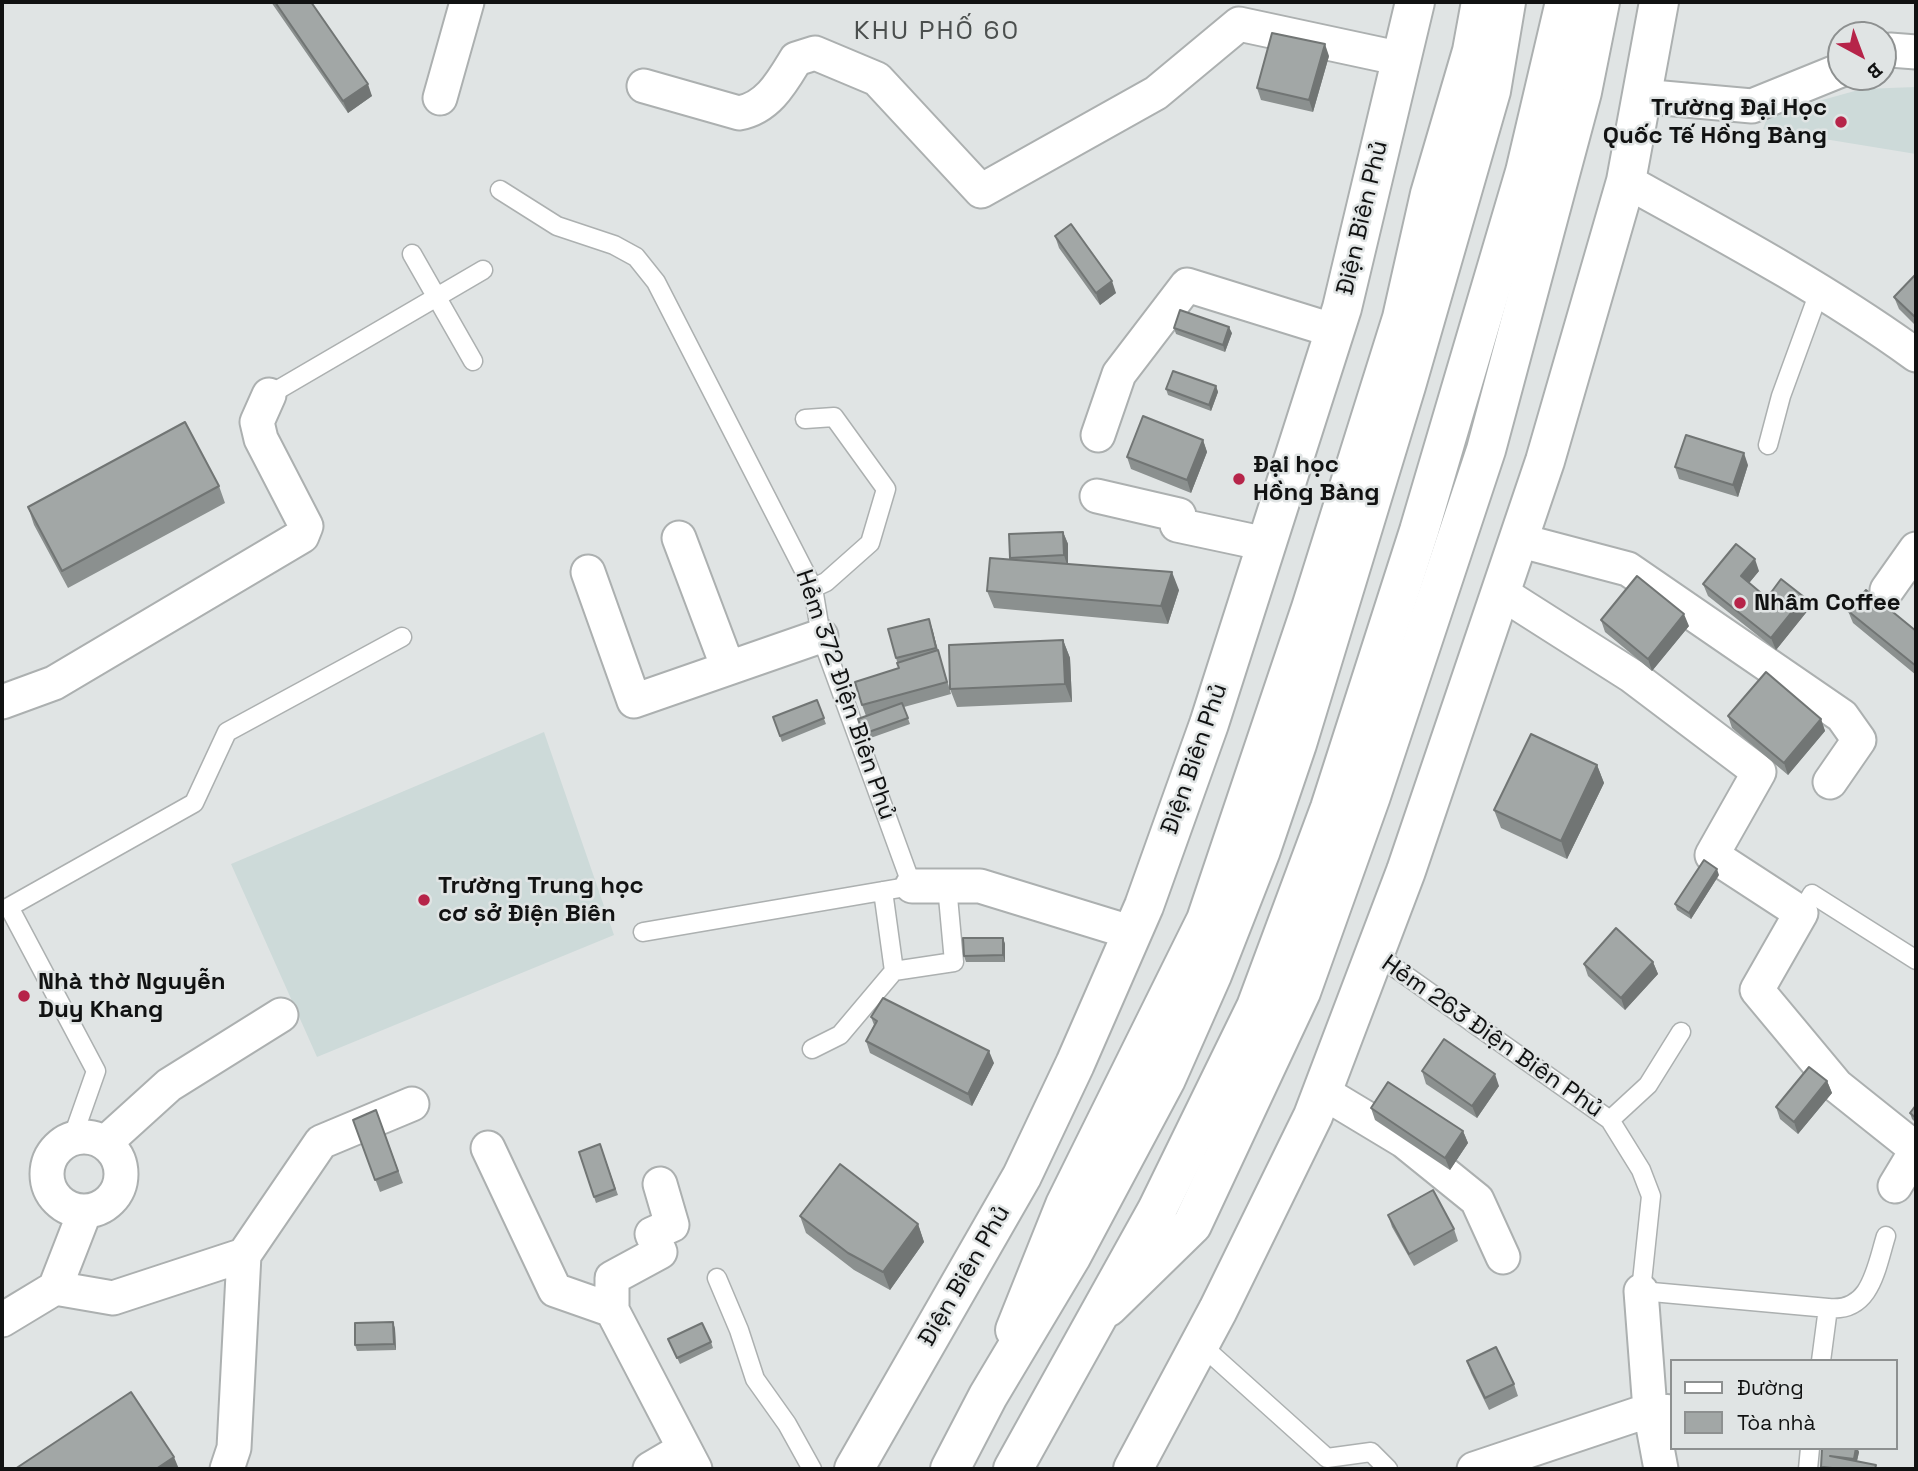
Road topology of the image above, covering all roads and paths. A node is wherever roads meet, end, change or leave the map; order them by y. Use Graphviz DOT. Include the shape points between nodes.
graph roads {
  1 [pos="467,2"];
  2 [pos="1415,2"];
  3 [pos="1481,2"];
  4 [pos="1506,2"];
  5 [pos="1565,2"];
  6 [pos="1600,2"];
  7 [pos="1659,2"];
  8 [pos="1897,51"];
  9 [pos="1916,52"];
  10 [pos="1402,59"];
  11 [pos="1827,76"];
  12 [pos="644,86"];
  13 [pos="1642,96"];
  14 [pos="440,98"];
  15 [pos="1626,181"];
  16 [pos="499,190"];
  17 [pos="412,254"];
  18 [pos="483,270"];
  19 [pos="1819,292"];
  20 [pos="438,298"];
  21 [pos="1335,331"];
  22 [pos="1916,355"];
  23 [pos="473,361"];
  24 [pos="269,396"];
  25 [pos="805,419"];
  26 [pos="1098,435"];
  27 [pos="1768,445"];
  28 [pos="1097,496"];
  29 [pos="679,538"];
  30 [pos="1518,540"];
  31 [pos="1266,544"];
  32 [pos="1916,549"];
  33 [pos="589,572"];
  34 [pos="813,588"];
  35 [pos="1887,590"];
  36 [pos="1500,592"];
  37 [pos="821,636"];
  38 [pos="402,637"];
  39 [pos="728,668"];
  40 [pos="2,702"];
  41 [pos="1830,782"];
  42 [pos="947,886"];
  43 [pos="897,888"];
  44 [pos="1801,913"];
  45 [pos="643,932"];
  46 [pos="1133,933"];
  47 [pos="1374,953"];
  48 [pos="1916,960"];
  49 [pos="894,971"];
  50 [pos="281,1015"];
  51 [pos="1681,1032"];
  52 [pos="812,1049"];
  53 [pos="1321,1091"];
  54 [pos="412,1104"];
  55 [pos="1610,1120"];
  56 [pos="72,1139"];
  57 [pos="105,1143"];
  58 [pos="488,1148"];
  59 [pos="1916,1150"];
  60 [pos="660,1184"];
  61 [pos="1895,1186"];
  62 [pos="85,1211"];
  63 [pos="1886,1236"];
  64 [pos="244,1255"];
  65 [pos="1503,1257"];
  66 [pos="717,1278"];
  67 [pos="55,1288"];
  68 [pos="1641,1292"];
  69 [pos="1828,1307"];
  70 [pos="611,1310"];
  71 [pos="1101,1313"];
  72 [pos="2,1320"];
  73 [pos="1200,1344"];
  74 [pos="1821,1359"];
  75 [pos="988,1396"];
  76 [pos="1661,1411"];
  77 [pos="1810,1450"];
  78 [pos="689,1459"];
  79 [pos="227,1469"];
  80 [pos="650,1469"];
  81 [pos="812,1469"];
  82 [pos="854,1469"];
  83 [pos="950,1469"];
  84 [pos="1013,1469"];
  85 [pos="1133,1469"];
  86 [pos="1388,1469"];
  87 [pos="1474,1469"];
  88 [pos="1661,1469"];
  89 [pos="1808,1469"];
  1 -- 14 [label="street"];
  2 -- 10 [label="main road, Điện Biên Phủ"];
  3 -- 75 [label="main road" via="1402,317 1206,920 1065,1205"];
  4 -- 75 [label="main road" via="1491,91 1406,386 1261,850 1166,1079 1072,1257"];
  5 -- 71 [label="main road" via="1521,186 1419,531 1330,808 1256,1007"];
  6 -- 71 [label="main road" via="1578,106 1486,450 1301,992 1192,1225"];
  7 -- 13 [label="main road"];
  8 -- 9 [label="street"];
  10 -- 12 [label="street" via="1239,24 1156,93 981,191 877,79 814,53 796,59 780,86 750,111 740,113"];
  10 -- 21 [label="main road, Điện Biên Phủ"];
  11 -- 13 [label="street" via="1752,106"];
  13 -- 15 [label="main road"];
  15 -- 19 [label="street"];
  15 -- 30 [label="main road"];
  16 -- 34 [label="lane, Hẻm 372 Điện Biên Phủ" via="557,226 614,245 643,265 656,282"];
  17 -- 20 [label="lane"];
  18 -- 20 [label="lane"];
  19 -- 22 [label="street"];
  19 -- 27 [label="lane"];
  20 -- 23 [label="lane"];
  20 -- 24 [label="lane"];
  21 -- 26 [label="street" via="1187,285 1119,374"];
  21 -- 31 [label="main road, Điện Biên Phủ"];
  24 -- 40 [label="street" via="257,422 261,439 306,531 295,542 54,682"];
  25 -- 34 [label="lane" via="834,417 886,489 870,543"];
  28 -- 31 [label="street" via="1179,516 1177,524"];
  29 -- 39 [label="street"];
  30 -- 36 [label="main road"];
  30 -- 41 [label="street" via="1628,569 1842,716 1859,740"];
  31 -- 46 [label="main road, Điện Biên Phủ" via="1209,724"];
  32 -- 35 [label="street"];
  33 -- 39 [label="street" via="634,701"];
  34 -- 37 [label="lane, Hẻm 372 Điện Biên Phủ"];
  36 -- 44 [label="street" via="1632,676 1759,772 1712,855"];
  36 -- 47 [label="main road"];
  37 -- 39 [label="street"];
  37 -- 43 [label="lane, Hẻm 372 Điện Biên Phủ"];
  38 -- 56 [label="lane" via="227,732 194,803 9,907 96,1071"];
  42 -- 43 [label="street"];
  42 -- 46 [label="street" via="979,887"];
  42 -- 49 [label="lane" via="954,962"];
  43 -- 45 [label="lane"];
  43 -- 49 [label="lane, Hẻm 372 Điện Biên Phủ"];
  44 -- 48 [label="lane" via="1812,894"];
  44 -- 59 [label="street" via="1757,990 1837,1086"];
  46 -- 82 [label="main road, Điện Biên Phủ" via="1022,1176"];
  47 -- 53 [label="main road"];
  47 -- 55 [label="lane, Hẻm 263 Điện Biên Phủ"];
  49 -- 52 [label="lane" via="840,1035"];
  50 -- 57 [label="street" via="169,1085"];
  51 -- 55 [label="lane, Hẻm 263 Điện Biên Phủ" via="1648,1084"];
  53 -- 65 [label="street" via="1404,1141 1477,1200"];
  53 -- 73 [label="main road"];
  54 -- 64 [label="street" via="321,1142"];
  55 -- 68 [label="lane, Hẻm 263 Điện Biên Phủ" via="1641,1170 1651,1196"];
  56 -- 57 [label="street" via="88,1137"];
  56 -- 62 [label="street" via="61,1144 48,1163 49,1186 63,1204"];
  57 -- 62 [label="street" via="119,1161 120,1184 107,1203"];
  58 -- 70 [label="street" via="555,1290"];
  59 -- 61 [label="street"];
  60 -- 70 [label="street" via="672,1226 652,1234 660,1252 612,1278"];
  62 -- 67 [label="street"];
  63 -- 69 [label="lane" via="1868,1291 1859,1303"];
  64 -- 67 [label="street" via="113,1298"];
  64 -- 79 [label="street" via="234,1448"];
  66 -- 81 [label="lane" via="740,1329 755,1379"];
  67 -- 72 [label="street"];
  68 -- 69 [label="lane"];
  68 -- 76 [label="street"];
  69 -- 74 [label="lane"];
  70 -- 78 [label="street"];
  71 -- 84 [label="main road"];
  73 -- 85 [label="main road"];
  73 -- 86 [label="lane" via="1327,1458 1371,1452"];
  75 -- 83 [label="main road"];
  76 -- 87 [label="street"];
  76 -- 88 [label="street"];
  77 -- 89 [label="lane"];
  78 -- 80 [label="street"];
}
